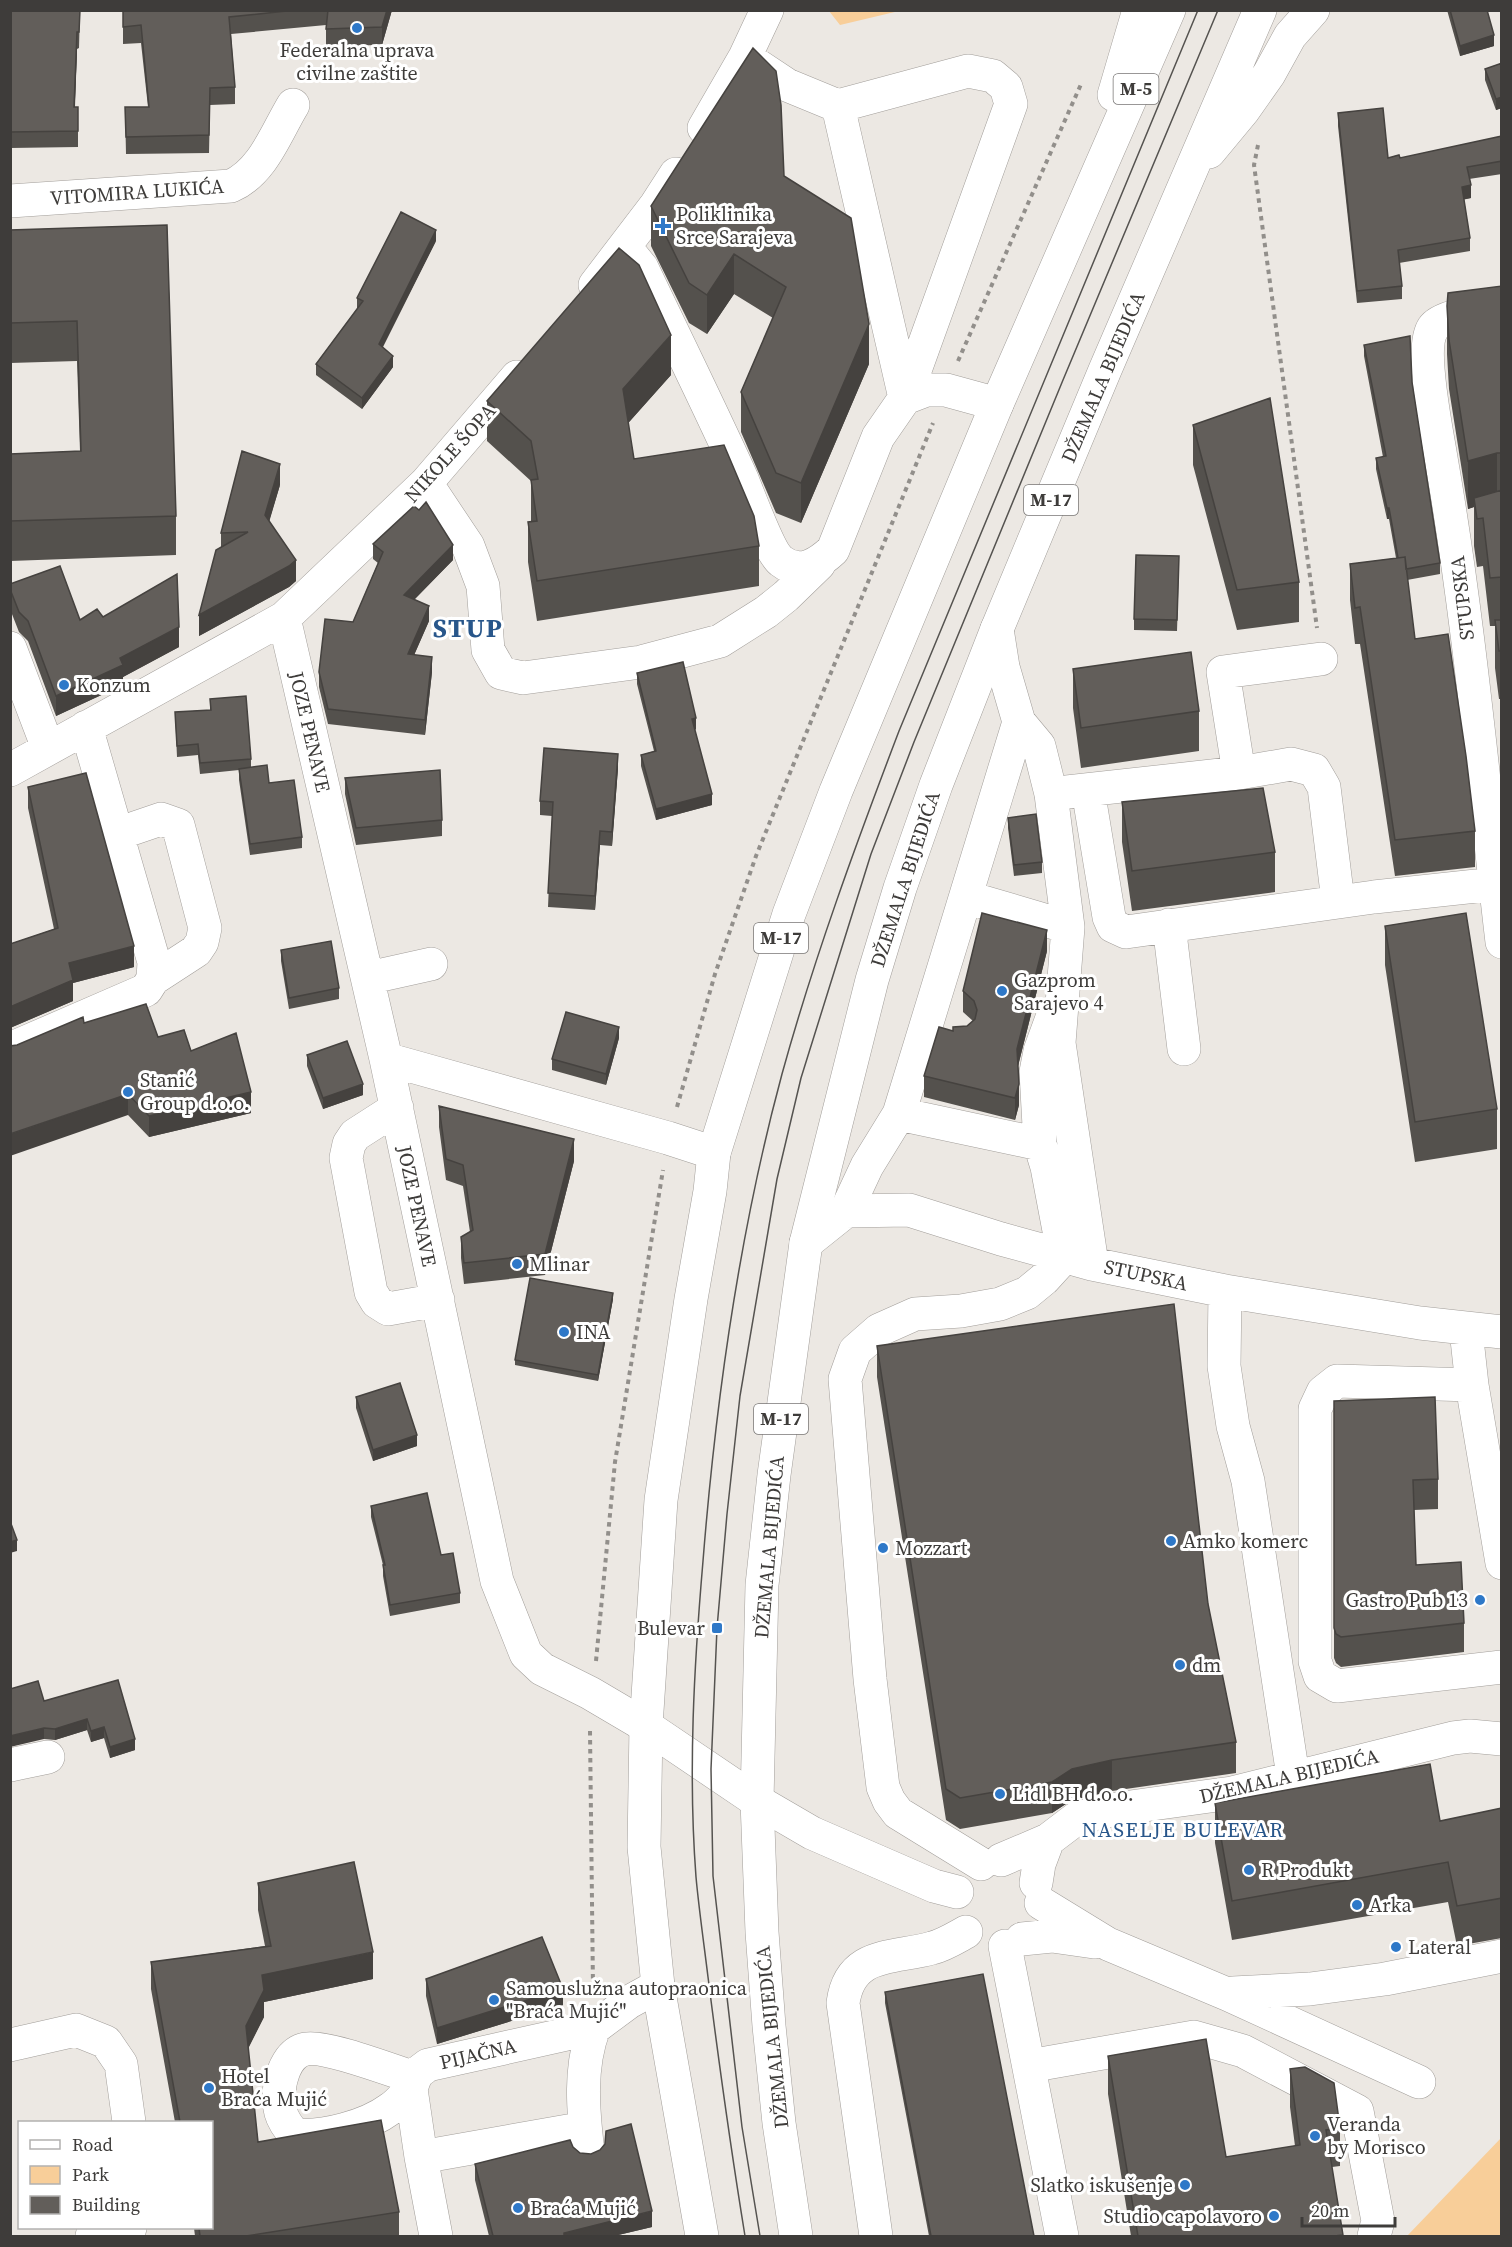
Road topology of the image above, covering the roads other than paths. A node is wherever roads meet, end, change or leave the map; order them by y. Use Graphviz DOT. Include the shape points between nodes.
graph roads {
  1 [pos="767,10"];
  2 [pos="1139,10"];
  3 [pos="1169,10"];
  4 [pos="1260,10"];
  5 [pos="1312,10"];
  6 [pos="745,57"];
  7 [pos="293,105"];
  8 [pos="838,105"];
  9 [pos="1102,168"];
  10 [pos="1189,173"];
  11 [pos="10,201"];
  12 [pos="625,247"];
  13 [pos="1502,307"];
  14 [pos="574,311"];
  15 [pos="537,354"];
  16 [pos="905,398"];
  17 [pos="997,404"];
  18 [pos="426,483"];
  19 [pos="819,564"];
  20 [pos="284,618"];
  21 [pos="997,629"];
  22 [pos="10,648"];
  23 [pos="1321,659"];
  24 [pos="1019,722"];
  25 [pos="86,727"];
  26 [pos="1490,741"];
  27 [pos="48,748"];
  28 [pos="10,770"];
  29 [pos="1239,773"];
  30 [pos="1088,790"];
  31 [pos="1051,794"];
  32 [pos="117,834"];
  33 [pos="1497,872"];
  34 [pos="966,897"];
  35 [pos="1338,902"];
  36 [pos="1170,926"];
  37 [pos="1068,927"];
  38 [pos="1502,942"];
  39 [pos="430,964"];
  40 [pos="368,978"];
  41 [pos="153,979"];
  42 [pos="1064,989"];
  43 [pos="930,1015"];
  44 [pos="958,1031"];
  45 [pos="10,1049"];
  46 [pos="1184,1049"];
  47 [pos="386,1059"];
  48 [pos="397,1108"];
  49 [pos="899,1114"];
  50 [pos="1040,1144"];
  51 [pos="714,1153"];
  52 [pos="846,1211"];
  53 [pos="806,1243"];
  54 [pos="1078,1260"];
  55 [pos="1225,1291"];
  56 [pos="438,1300"];
  57 [pos="1466,1330"];
  58 [pos="1502,1332"];
  59 [pos="1472,1385"];
  60 [pos="1502,1563"];
  61 [pos="1502,1667"];
  62 [pos="646,1726"];
  63 [pos="1502,1739"];
  64 [pos="48,1757"];
  65 [pos="10,1765"];
  66 [pos="1293,1776"];
  67 [pos="757,1801"];
  68 [pos="1048,1840"];
  69 [pos="991,1862"];
  70 [pos="957,1892"];
  71 [pos="1038,1893"];
  72 [pos="966,1932"];
  73 [pos="1014,1942"];
  74 [pos="1108,1944"];
  75 [pos="1502,1956"];
  76 [pos="658,1986"];
  77 [pos="1227,1994"];
  78 [pos="594,2028"];
  79 [pos="10,2045"];
  80 [pos="1029,2066"];
  81 [pos="1419,2082"];
  82 [pos="129,2121"];
  83 [pos="421,2157"];
  84 [pos="125,2229"];
  85 [pos="92,2236"];
  86 [pos="436,2236"];
  87 [pos="702,2236"];
  88 [pos="796,2236"];
  89 [pos="876,2236"];
  90 [pos="1062,2236"];
  91 [pos="1374,2236"];
  1 -- 6 [label="street"];
  2 -- 9 [label="street, M-17" via="1112,103"];
  3 -- 9 [label="street, M-5"];
  4 -- 10 [label="street, DŽEMALA BIJEDIĆA / M-17"];
  5 -- 10 [label="street" via="1290,36 1243,111"];
  6 -- 8 [label="street" via="787,85"];
  6 -- 12 [label="street" via="656,205"];
  7 -- 11 [label="street, VITOMIRA LUKIĆA" via="254,171 231,186"];
  8 -- 16 [label="street"];
  8 -- 16 [label="street" via="968,71 993,76 1006,87 1011,104"];
  9 -- 17 [label="street, M-17"];
  10 -- 21 [label="street, DŽEMALA BIJEDIĆA / M-17"];
  12 -- 14 [label="street"];
  12 -- 19 [label="street" via="642,268 780,561 798,568"];
  13 -- 26 [label="street, STUPSKA" via="1440,320 1429,338 1428,355 1434,413 1468,528"];
  15 -- 18 [label="street, NIKOLE ŠOPA"];
  16 -- 17 [label="street" via="926,390 946,390"];
  16 -- 19 [label="street" via="878,437 832,550"];
  17 -- 51 [label="street, M-17" via="793,903"];
  18 -- 19 [label="street" via="468,546 483,586 488,650 501,673 523,678 641,662 720,641 766,612"];
  18 -- 20 [label="street, NIKOLE ŠOPA"];
  20 -- 25 [label="street, NIKOLE ŠOPA"];
  20 -- 40 [label="street, JOZE PENAVE"];
  21 -- 24 [label="street"];
  21 -- 53 [label="street, DŽEMALA BIJEDIĆA / M-17" via="900,888 866,1002"];
  22 -- 27 [label="street"];
  23 -- 29 [label="street" via="1223,672"];
  24 -- 31 [label="street" via="1039,746"];
  24 -- 34 [label="street"];
  25 -- 27 [label="street, NIKOLE ŠOPA"];
  25 -- 32 [label="street"];
  26 -- 33 [label="street, STUPSKA"];
  27 -- 28 [label="street, NIKOLE ŠOPA"];
  29 -- 30 [label="street"];
  29 -- 35 [label="street" via="1291,764 1314,771 1324,787"];
  30 -- 31 [label="street"];
  30 -- 36 [label="street" via="1113,926 1126,932"];
  31 -- 37 [label="street"];
  32 -- 41 [label="street" via="154,962"];
  32 -- 41 [label="street" via="161,819 178,825 205,928 196,951"];
  33 -- 35 [label="street"];
  33 -- 38 [label="street, STUPSKA"];
  34 -- 37 [label="street"];
  34 -- 43 [label="street"];
  35 -- 36 [label="street"];
  36 -- 46 [label="street"];
  37 -- 42 [label="street"];
  39 -- 40 [label="street"];
  40 -- 47 [label="street, JOZE PENAVE"];
  41 -- 45 [label="street" via="146,990"];
  42 -- 50 [label="street" via="1040,1051 1028,1067"];
  42 -- 54 [label="street" via="1059,1043"];
  43 -- 44 [label="street"];
  43 -- 49 [label="street"];
  47 -- 48 [label="street, JOZE PENAVE"];
  47 -- 51 [label="street"];
  48 -- 56 [label="street, JOZE PENAVE"];
  48 -- 56 [label="street" via="355,1135 346,1158 371,1292 376,1302 388,1309"];
  49 -- 50 [label="street"];
  49 -- 52 [label="street" via="867,1166"];
  50 -- 54 [label="street"];
  51 -- 62 [label="street, M-17" via="661,1500"];
  52 -- 53 [label="street"];
  52 -- 54 [label="street, STUPSKA" via="909,1210"];
  53 -- 67 [label="street, DŽEMALA BIJEDIĆA / M-17" via="762,1585"];
  54 -- 55 [label="street, STUPSKA"];
  54 -- 69 [label="street" via="1027,1293 1000,1304 915,1314 879,1330 855,1351 844,1379 883,1787 898,1813"];
  55 -- 57 [label="street, STUPSKA"];
  55 -- 66 [label="street" via="1224,1366 1233,1426 1248,1481"];
  56 -- 62 [label="street, JOZE PENAVE" via="497,1581 526,1654 542,1669"];
  57 -- 58 [label="street, STUPSKA"];
  57 -- 59 [label="street"];
  59 -- 60 [label="street"];
  59 -- 61 [label="street" via="1336,1381 1323,1392 1315,1409 1315,1661 1320,1676 1337,1686"];
  62 -- 67 [label="street"];
  62 -- 76 [label="street, M-17" via="645,1847"];
  63 -- 66 [label="street, DŽEMALA BIJEDIĆA" via="1453,1738"];
  64 -- 65 [label="street"];
  66 -- 68 [label="street, DŽEMALA BIJEDIĆA" via="1232,1793 1077,1818"];
  67 -- 70 [label="street" via="812,1833 934,1886"];
  67 -- 88 [label="street, DŽEMALA BIJEDIĆA / M-17" via="769,2026"];
  68 -- 69 [label="street, DŽEMALA BIJEDIĆA"];
  68 -- 71 [label="street" via="1039,1864"];
  69 -- 70 [label="street" via="970,1870"];
  69 -- 71 [label="street" via="1015,1864"];
  70 -- 72 [label="street" via="956,1914"];
  71 -- 73 [label="street" via="1036,1923"];
  71 -- 74 [label="street"];
  72 -- 73 [label="street" via="984,1944"];
  72 -- 89 [label="street" via="935,1947 870,1961 855,1972 845,1987 843,2003"];
  73 -- 74 [label="street" via="1052,1936"];
  73 -- 80 [label="street"];
  74 -- 77 [label="street"];
  75 -- 77 [label="street" via="1353,1984"];
  76 -- 78 [label="street, PIJAČNA"];
  76 -- 87 [label="street, M-17"];
  77 -- 81 [label="street"];
  78 -- 83 [label="street, PIJAČNA" via="428,2065 416,2074 413,2084"];
  78 -- 83 [label="street" via="584,2067 587,2140"];
  79 -- 82 [label="street" via="76,2031 106,2042 121,2064"];
  80 -- 90 [label="street"];
  80 -- 91 [label="street" via="1194,2037 1243,2051 1357,2111 1378,2221"];
  83 -- 86 [label="street, PIJAČNA"];
  84 -- 85 [label="street"];
}
